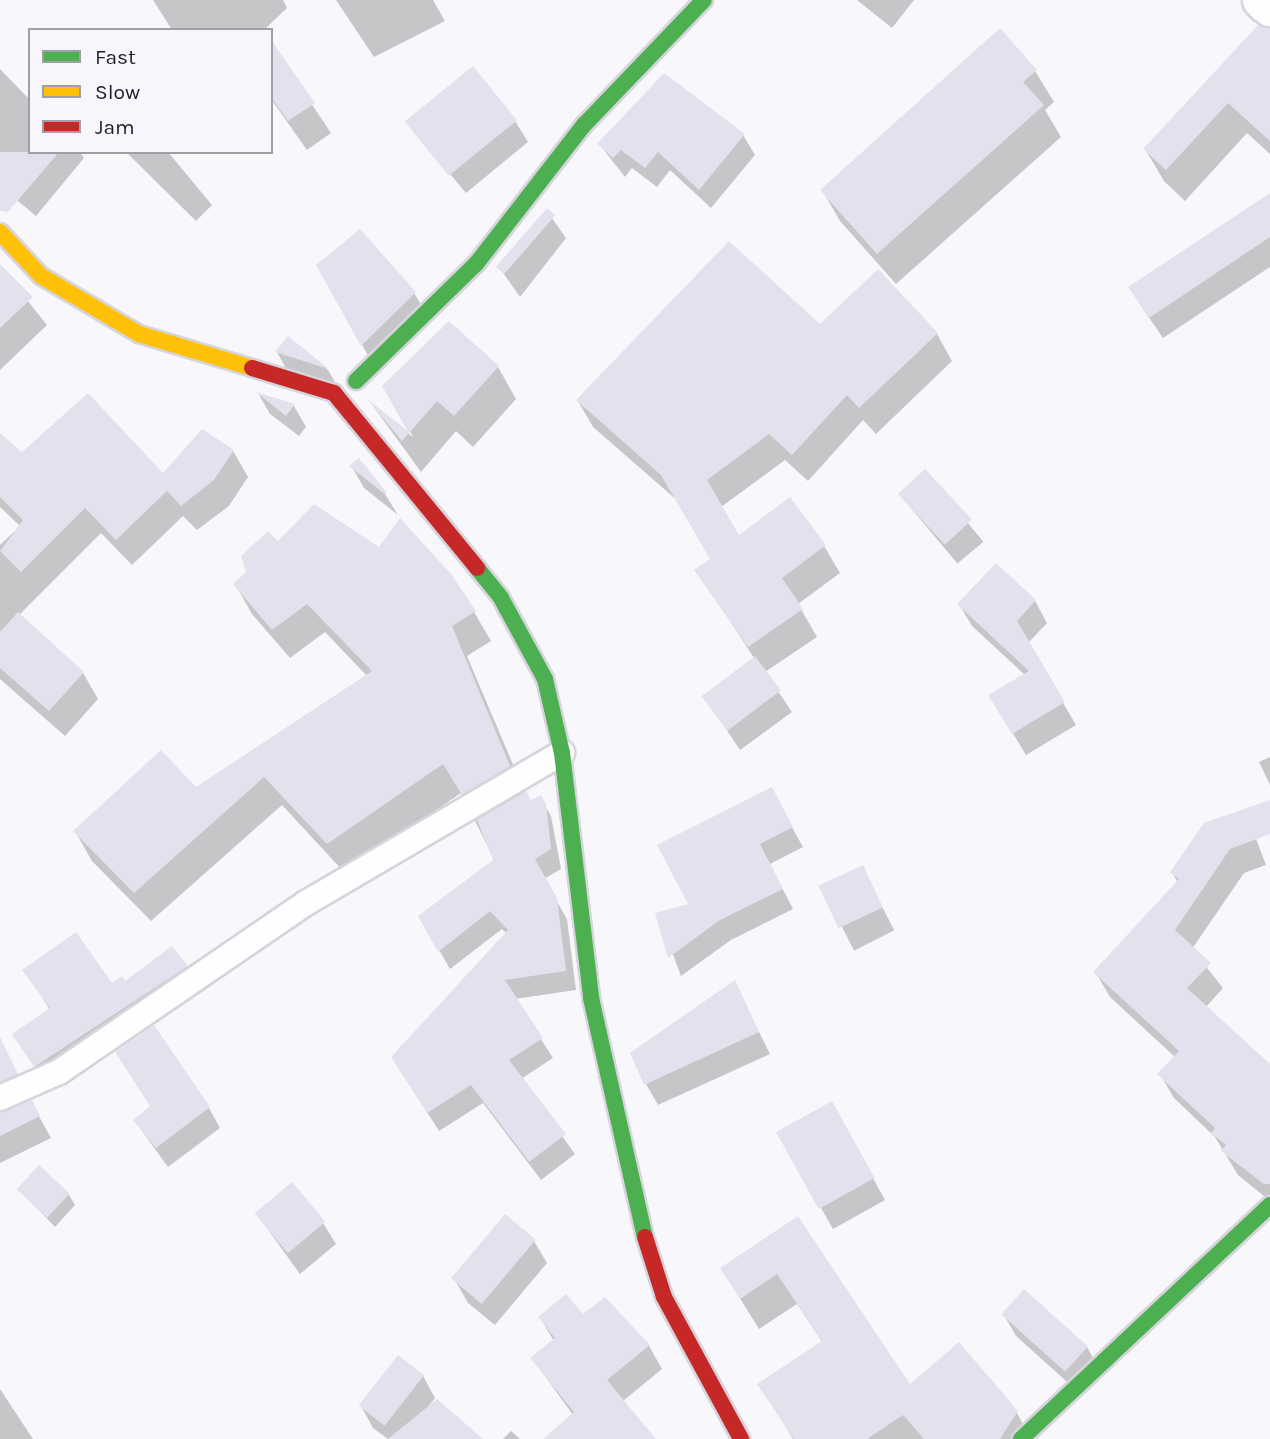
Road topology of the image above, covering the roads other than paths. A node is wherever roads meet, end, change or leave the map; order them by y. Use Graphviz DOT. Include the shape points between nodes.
graph roads {
  1 [pos="704,0"];
  2 [pos="1262,0"];
  3 [pos="1270,8"];
  4 [pos="0,232"];
  5 [pos="356,381"];
  6 [pos="562,753"];
  7 [pos="0,1098"];
  8 [pos="1270,1205"];
  9 [pos="741,1439"];
  10 [pos="1021,1439"];
  1 -- 5 [label="street" via="584,125 476,264"];
  2 -- 3 [label="street"];
  4 -- 6 [label="street" via="41,276 139,334 334,393 501,598 545,679"];
  6 -- 7 [label="lane" via="306,903 59,1072"];
  6 -- 9 [label="street" via="591,998 630,1187 664,1297"];
  8 -- 10 [label="street"];
}
